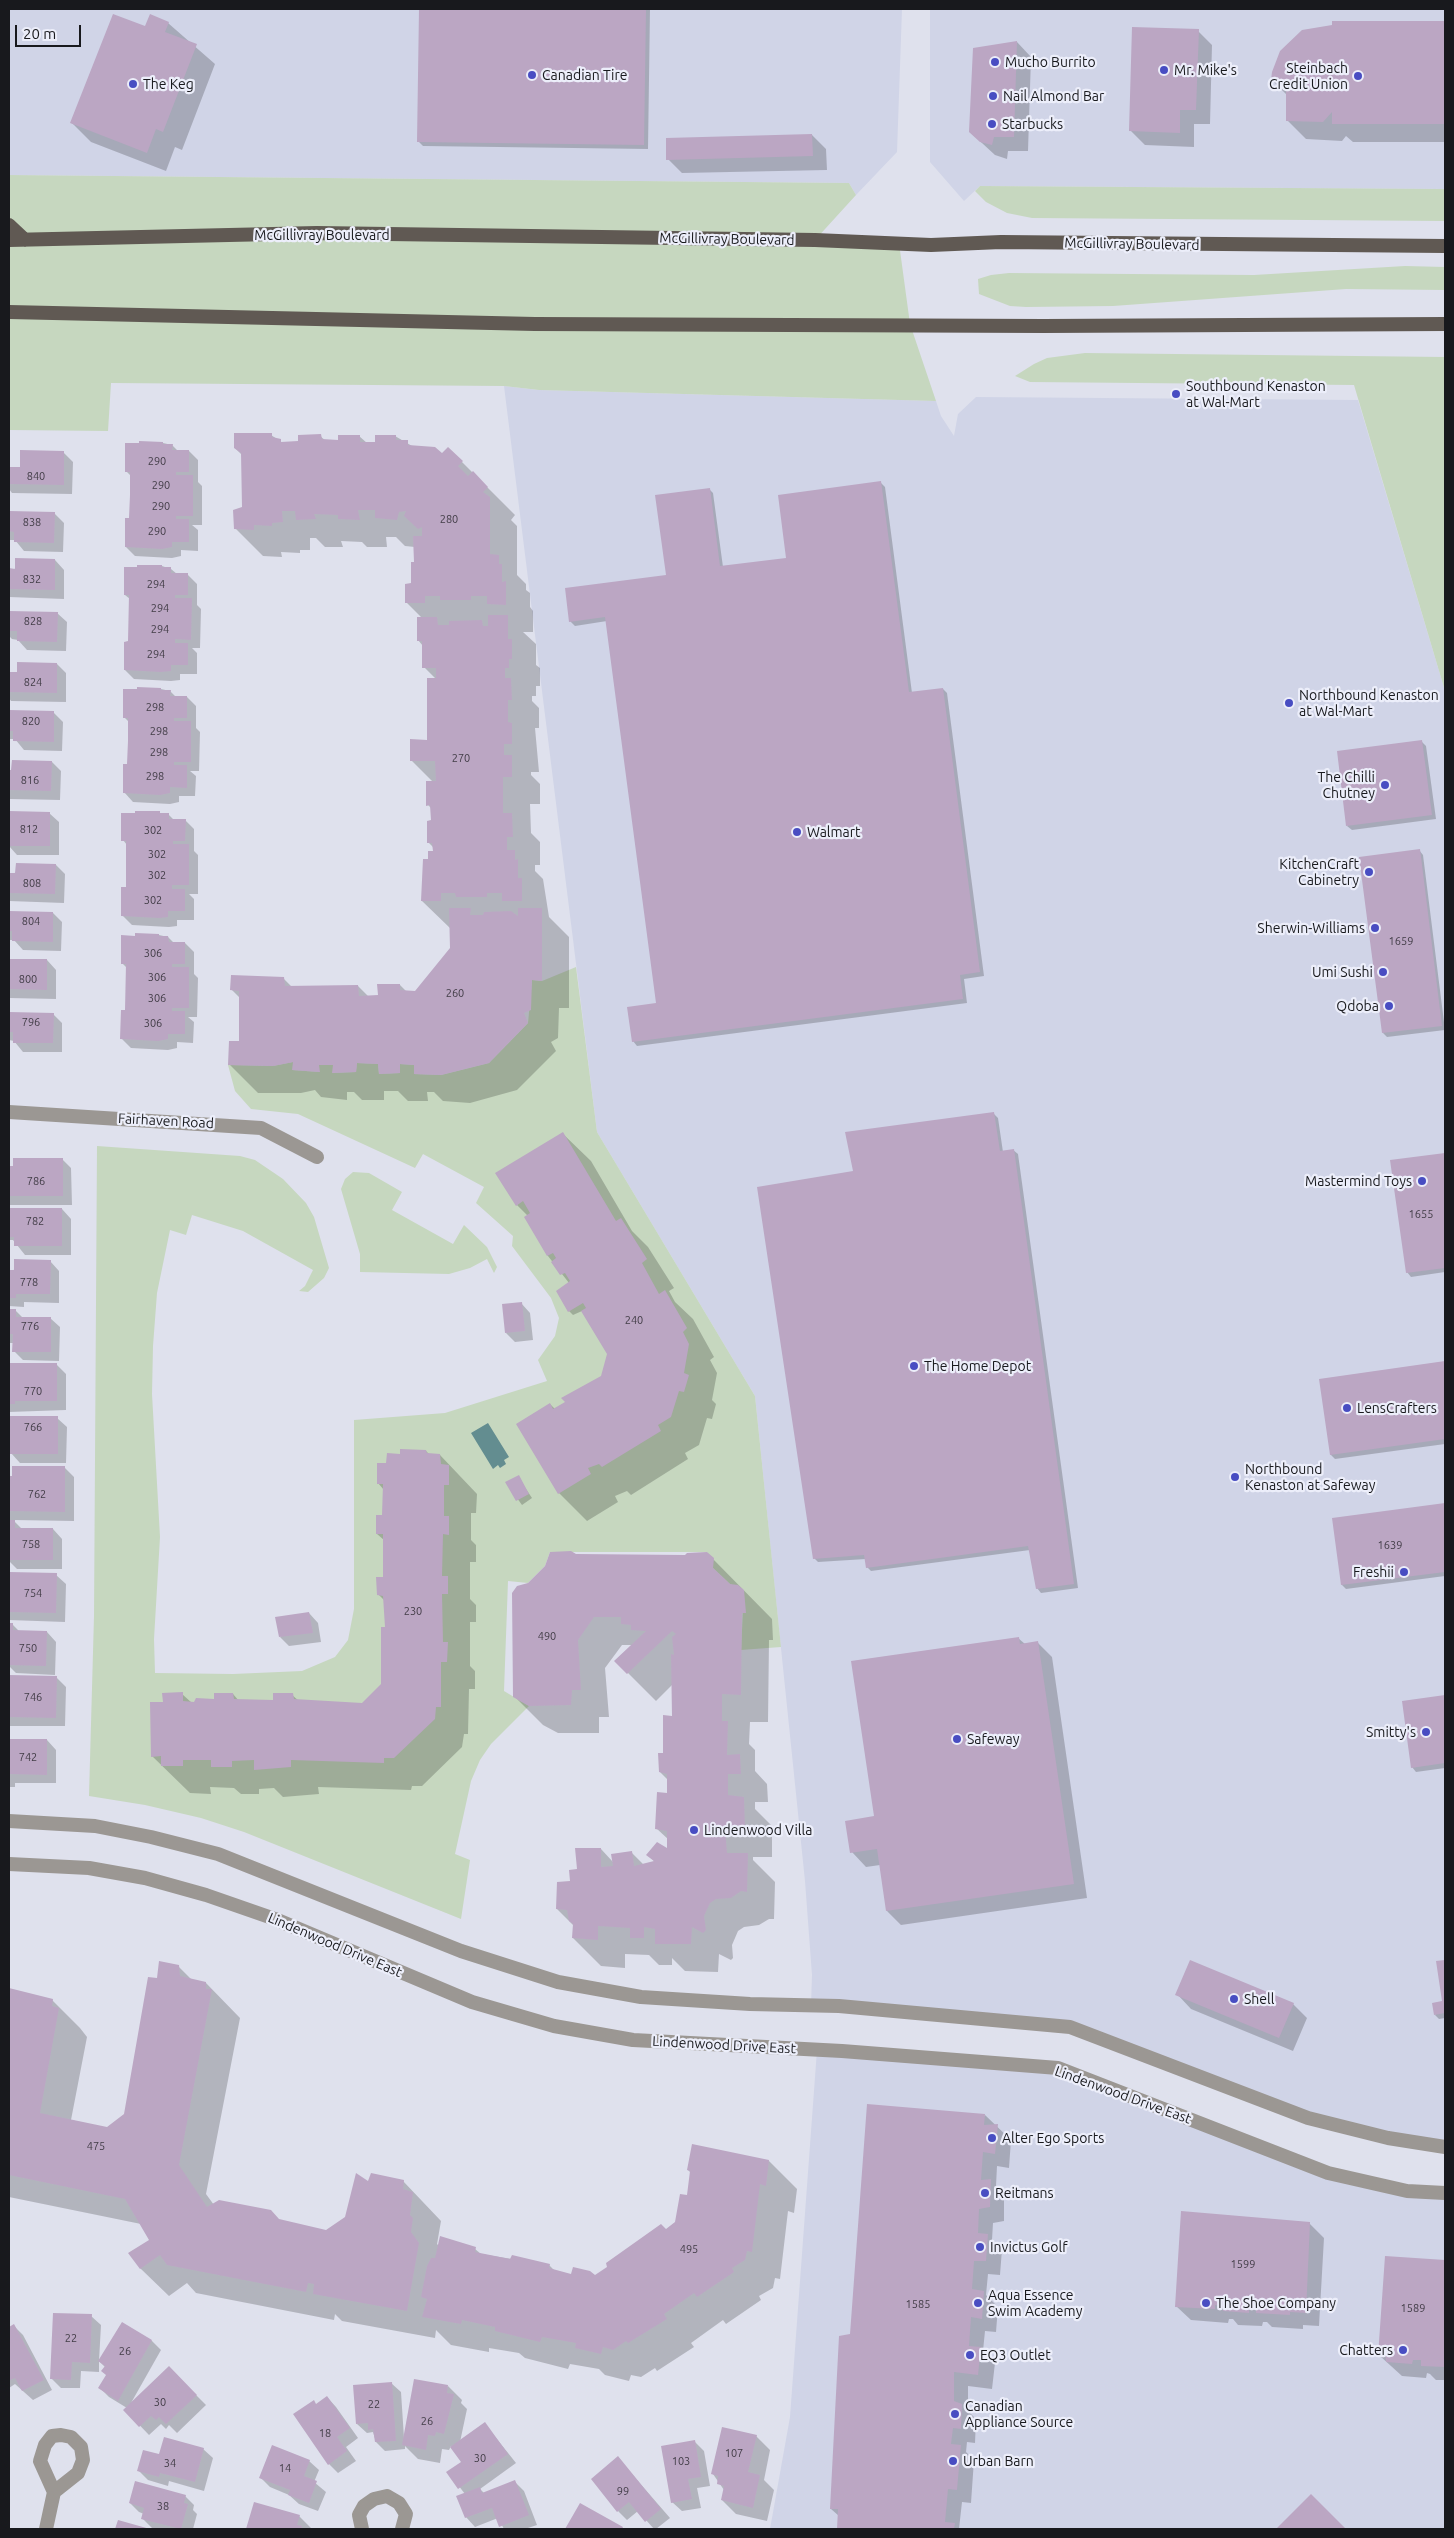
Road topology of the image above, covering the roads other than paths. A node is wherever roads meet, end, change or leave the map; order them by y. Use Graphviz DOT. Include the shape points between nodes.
graph roads {
  1 [pos="9,225"];
  2 [pos="9,240"];
  3 [pos="25,240"];
  4 [pos="1445,246"];
  5 [pos="11,315"];
  6 [pos="1445,324"];
  7 [pos="9,1112"];
  8 [pos="317,1158"];
  9 [pos="9,1821"];
  10 [pos="9,1864"];
  11 [pos="1445,2147"];
  12 [pos="1445,2193"];
  13 [pos="54,2492"];
  14 [pos="46,2529"];
  15 [pos="362,2529"];
  16 [pos="402,2529"];
  1 -- 3 [label="main road"];
  2 -- 3 [label="main road, McGillivray Boulevard"];
  3 -- 4 [label="main road, McGillivray Boulevard" via="317,233 814,240 931,245 1001,242"];
  5 -- 6 [label="main road" via="545,324"];
  7 -- 8 [label="street, Fairhaven Road" via="261,1128"];
  9 -- 11 [label="street" via="95,1826 218,1854 461,1951 558,1982 641,1997 839,2006 1070,2027 1308,2118 1388,2138"];
  10 -- 12 [label="street, Lindenwood Drive East" via="89,1868 145,1878 206,1895 276,1919 472,2002 554,2026 633,2040 842,2051 1058,2068 1328,2173 1406,2191"];
  13 -- 14 [label="street"];
  15 -- 16 [label="street" via="359,2515 364,2506 387,2496 399,2503 406,2514"];
}
